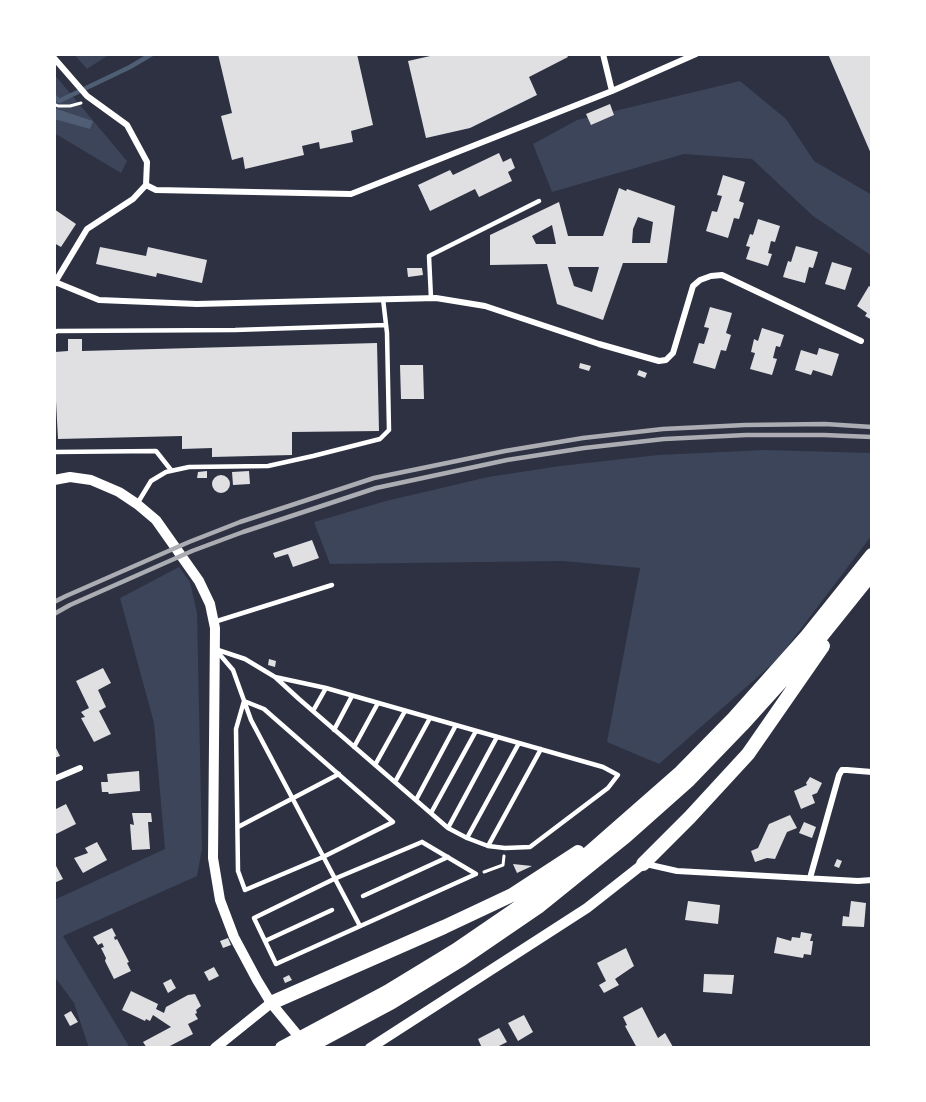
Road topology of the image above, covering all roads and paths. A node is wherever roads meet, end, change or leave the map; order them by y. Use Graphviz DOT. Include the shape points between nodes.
graph roads {
  1 [pos="603,54"];
  2 [pos="696,54"];
  3 [pos="54,58"];
  4 [pos="612,91"];
  5 [pos="89,97"];
  6 [pos="54,104"];
  7 [pos="146,184"];
  8 [pos="539,201"];
  9 [pos="55,283"];
  10 [pos="431,298"];
  11 [pos="383,299"];
  12 [pos="386,325"];
  13 [pos="54,333"];
  14 [pos="861,340"];
  15 [pos="54,452"];
  16 [pos="171,470"];
  17 [pos="54,480"];
  18 [pos="137,504"];
  19 [pos="872,555"];
  20 [pos="872,574"];
  21 [pos="332,585"];
  22 [pos="214,622"];
  23 [pos="215,649"];
  24 [pos="275,677"];
  25 [pos="326,688"];
  26 [pos="352,696"];
  27 [pos="244,701"];
  28 [pos="378,703"];
  29 [pos="313,711"];
  30 [pos="405,711"];
  31 [pos="430,718"];
  32 [pos="456,725"];
  33 [pos="334,730"];
  34 [pos="476,731"];
  35 [pos="497,737"];
  36 [pos="519,743"];
  37 [pos="354,747"];
  38 [pos="541,749"];
  39 [pos="375,765"];
  40 [pos="80,768"];
  41 [pos="681,772"];
  42 [pos="872,772"];
  43 [pos="339,774"];
  44 [pos="54,779"];
  45 [pos="395,782"];
  46 [pos="292,798"];
  47 [pos="416,800"];
  48 [pos="431,813"];
  49 [pos="238,827"];
  50 [pos="448,828"];
  51 [pos="467,838"];
  52 [pos="488,846"];
  53 [pos="505,848"];
  54 [pos="323,857"];
  55 [pos="448,857"];
  56 [pos="643,864"];
  57 [pos="476,874"];
  58 [pos="810,878"];
  59 [pos="334,879"];
  60 [pos="872,880"];
  61 [pos="363,896"];
  62 [pos="332,910"];
  63 [pos="360,926"];
  64 [pos="265,941"];
  65 [pos="271,1003"];
  66 [pos="215,1048"];
  67 [pos="282,1048"];
  68 [pos="307,1048"];
  69 [pos="370,1048"];
  1 -- 4 [label="street"];
  2 -- 4 [label="street"];
  3 -- 5 [label="street"];
  4 -- 7 [label="street" via="351,194 156,190"];
  5 -- 6 [label="path" via="70,106"];
  5 -- 7 [label="street" via="127,125 147,162"];
  7 -- 9 [label="street" via="133,199 87,229"];
  8 -- 10 [label="lane" via="429,256"];
  9 -- 11 [label="street" via="99,300 197,304"];
  10 -- 11 [label="street"];
  10 -- 14 [label="street" via="485,306 659,361 673,353 693,286 700,280 722,275"];
  11 -- 12 [label="lane"];
  12 -- 13 [label="lane"];
  12 -- 16 [label="lane" via="389,430 380,439 268,466 189,466"];
  15 -- 16 [label="lane" via="156,451"];
  16 -- 18 [label="lane" via="151,481"];
  17 -- 18 [label="street" via="91,480"];
  18 -- 22 [label="street" via="156,520 199,581"];
  19 -- 41 [label="main road" via="807,636"];
  20 -- 56 [label="main road" via="748,754"];
  20 -- 68 [label="main road" via="742,725 627,836 538,907 462,959"];
  21 -- 22 [label="lane"];
  22 -- 23 [label="street"];
  23 -- 24 [label="lane" via="245,659"];
  23 -- 27 [label="lane" via="233,670"];
  23 -- 65 [label="street" via="213,858 220,900 234,938"];
  24 -- 25 [label="lane"];
  24 -- 29 [label="lane"];
  25 -- 26 [label="lane"];
  25 -- 29 [label="lane"];
  26 -- 28 [label="lane"];
  26 -- 33 [label="lane"];
  27 -- 43 [label="lane" via="264,709"];
  27 -- 46 [label="lane"];
  27 -- 49 [label="lane" via="236,729"];
  28 -- 30 [label="lane"];
  28 -- 37 [label="lane"];
  29 -- 33 [label="lane"];
  30 -- 31 [label="lane"];
  30 -- 39 [label="lane"];
  31 -- 32 [label="lane"];
  31 -- 45 [label="lane"];
  32 -- 34 [label="lane"];
  32 -- 47 [label="lane"];
  33 -- 37 [label="lane"];
  34 -- 35 [label="lane"];
  34 -- 48 [label="lane"];
  35 -- 36 [label="lane"];
  35 -- 50 [label="lane"];
  36 -- 38 [label="lane"];
  36 -- 51 [label="lane"];
  37 -- 39 [label="lane"];
  38 -- 52 [label="lane"];
  38 -- 53 [label="lane" via="618,775 608,788 530,847"];
  39 -- 45 [label="lane"];
  40 -- 44 [label="street"];
  41 -- 65 [label="main road" via="577,853 512,895"];
  41 -- 67 [label="main road" via="532,898 387,992"];
  42 -- 58 [label="street" via="842,770 839,775"];
  43 -- 46 [label="lane"];
  43 -- 54 [label="lane" via="393,822"];
  45 -- 47 [label="lane"];
  46 -- 49 [label="lane"];
  46 -- 54 [label="lane"];
  47 -- 48 [label="lane"];
  48 -- 50 [label="lane"];
  49 -- 54 [label="lane" via="238,871 245,890"];
  50 -- 51 [label="lane"];
  51 -- 52 [label="lane"];
  52 -- 53 [label="lane"];
  53 -- 57 [label="path" via="503,865"];
  54 -- 59 [label="lane"];
  55 -- 57 [label="lane"];
  55 -- 59 [label="lane" via="422,842"];
  55 -- 61 [label="lane"];
  56 -- 58 [label="street" via="677,871"];
  56 -- 69 [label="street" via="587,908"];
  57 -- 63 [label="lane"];
  58 -- 60 [label="street"];
  59 -- 63 [label="lane"];
  59 -- 64 [label="lane" via="254,918"];
  62 -- 64 [label="lane"];
  63 -- 64 [label="lane" via="276,964"];
  65 -- 66 [label="street"];
  65 -- 68 [label="street"];
}
